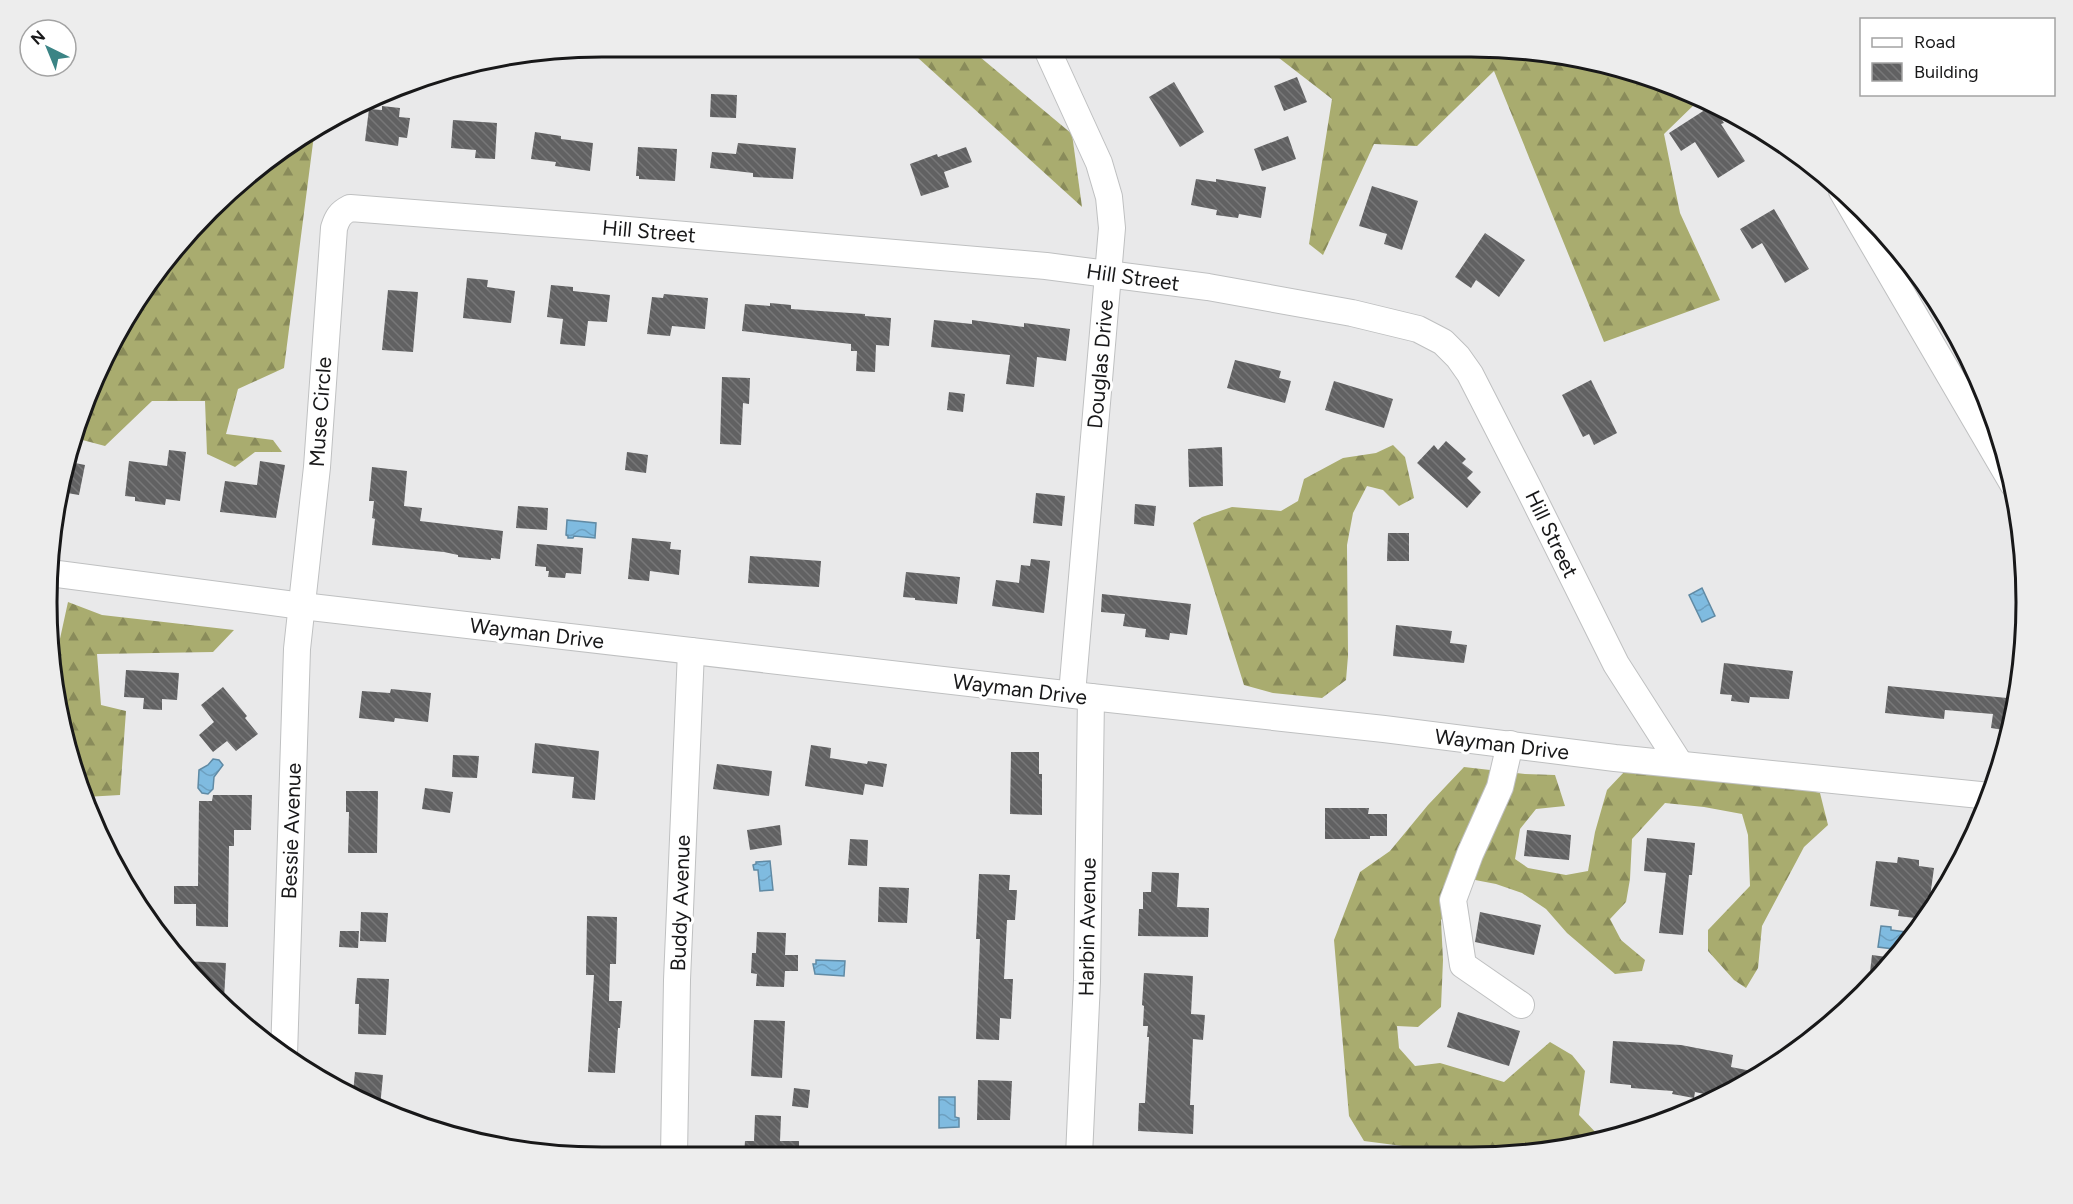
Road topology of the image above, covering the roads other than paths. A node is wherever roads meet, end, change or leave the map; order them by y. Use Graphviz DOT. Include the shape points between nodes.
graph roads {
  1 [pos="1051,57"];
  2 [pos="337,218"];
  3 [pos="1859,220"];
  4 [pos="1108,273"];
  5 [pos="1994,452"];
  6 [pos="58,574"];
  7 [pos="302,606"];
  8 [pos="691,651"];
  9 [pos="1081,696"];
  10 [pos="1510,744"];
  11 [pos="1680,764"];
  12 [pos="1981,795"];
  13 [pos="1521,1005"];
  14 [pos="285,1045"];
  15 [pos="674,1147"];
  16 [pos="1080,1147"];
  1 -- 4 [label="street, Douglas Drive" via="1107,184 1112,228"];
  2 -- 4 [label="street, Hill Street" via="358,207"];
  2 -- 7 [label="street, Muse Circle"];
  3 -- 5 [label="street"];
  4 -- 9 [label="street, Douglas Drive"];
  4 -- 11 [label="street, Hill Street" via="1352,313 1418,329 1443,342 1470,375 1616,664"];
  6 -- 7 [label="street, Wayman Drive"];
  7 -- 8 [label="street, Wayman Drive"];
  7 -- 14 [label="street, Bessie Avenue" via="297,649"];
  8 -- 9 [label="street, Wayman Drive"];
  8 -- 15 [label="street, Buddy Avenue"];
  9 -- 10 [label="street, Wayman Drive"];
  9 -- 16 [label="street, Harbin Avenue" via="1087,981"];
  10 -- 11 [label="street, Wayman Drive"];
  10 -- 13 [label="street" via="1500,787 1454,900 1463,965"];
  11 -- 12 [label="street, Wayman Drive"];
}
